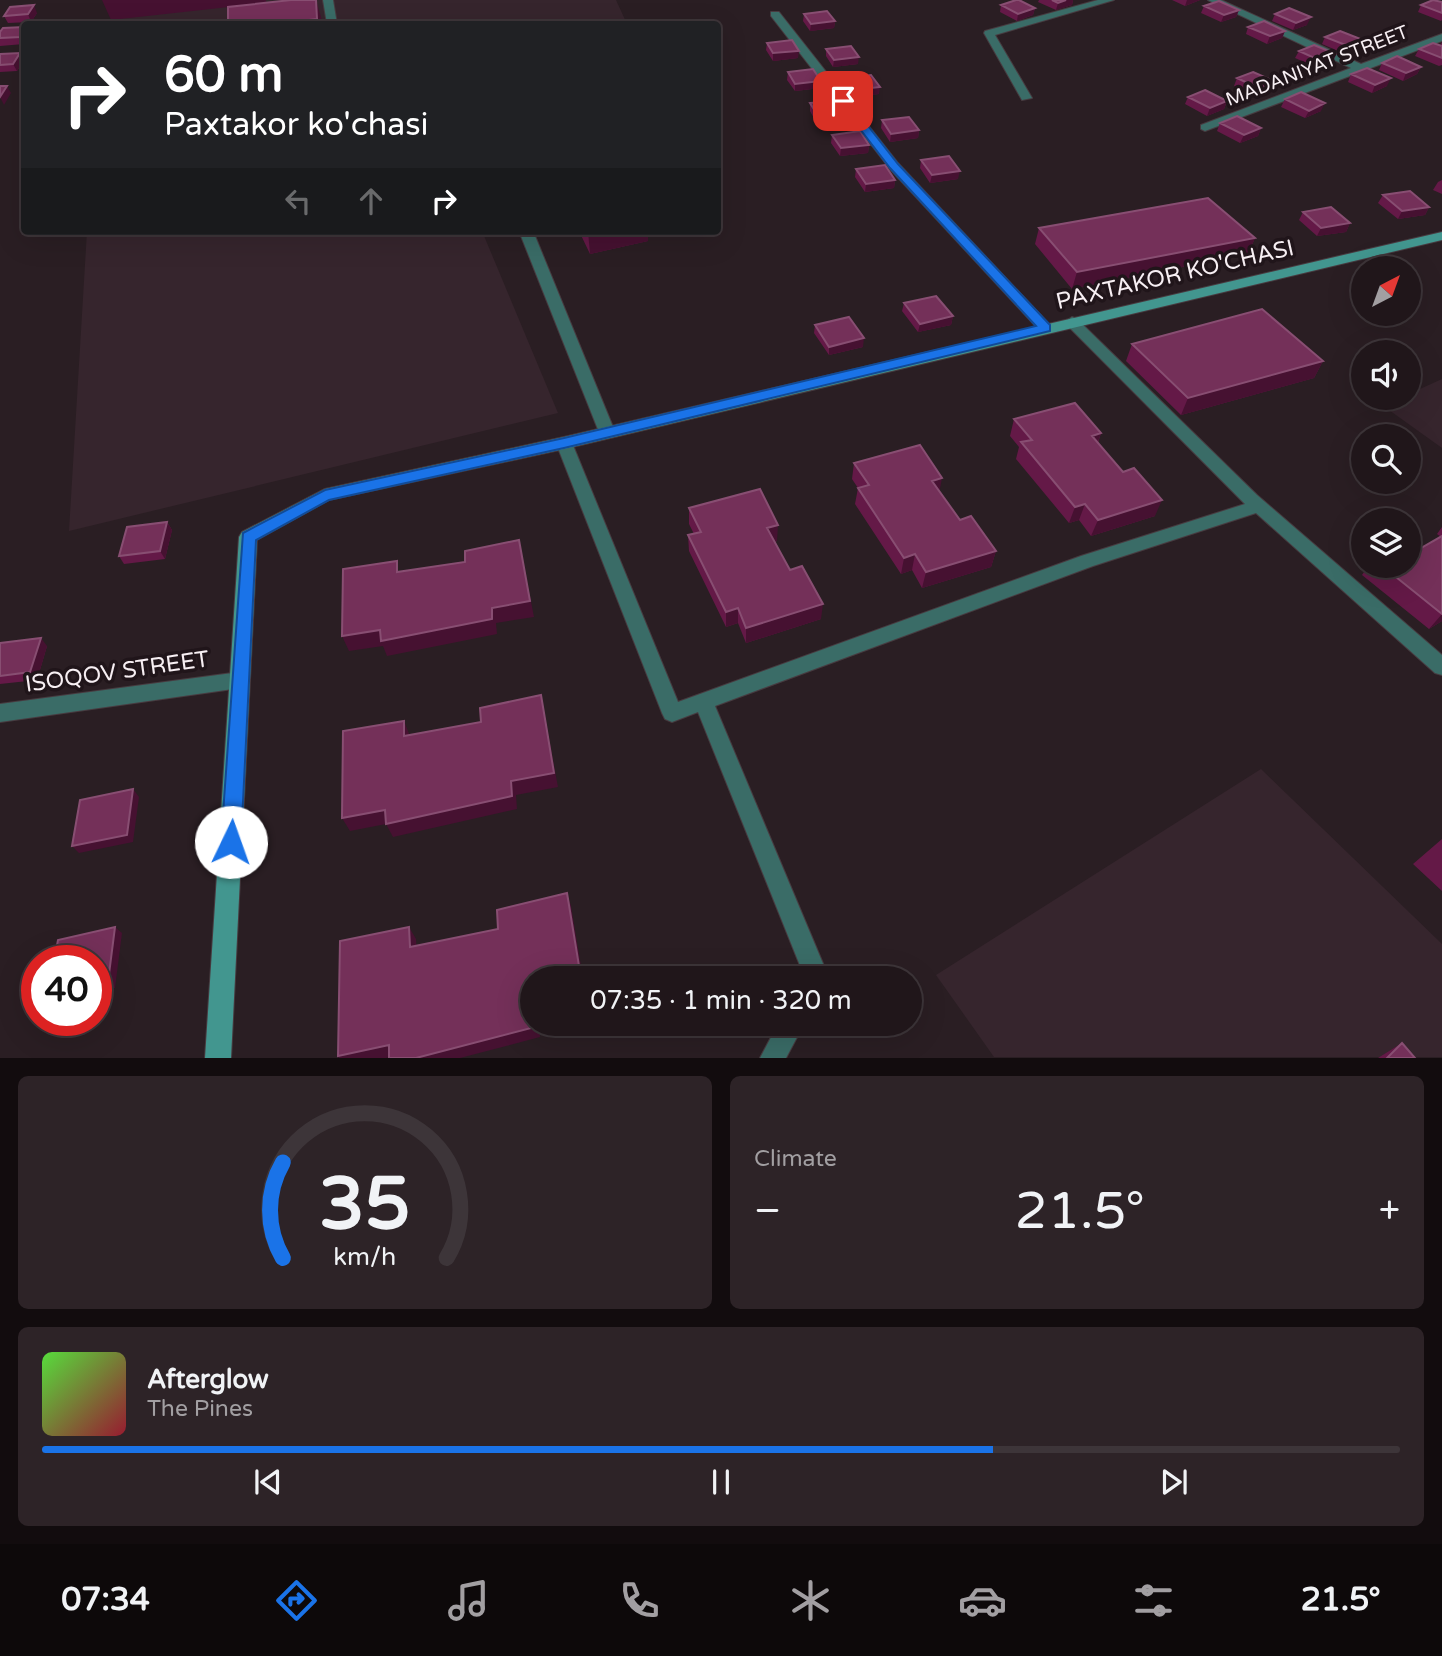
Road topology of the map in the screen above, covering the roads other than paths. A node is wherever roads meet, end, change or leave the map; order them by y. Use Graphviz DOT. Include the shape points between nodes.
graph roads {
  1 [pos="328,0"];
  2 [pos="1109,0"];
  3 [pos="1213,0"];
  4 [pos="775,14"];
  5 [pos="332,21"];
  6 [pos="1442,37"];
  7 [pos="1360,68"];
  8 [pos="1026,98"];
  9 [pos="1205,127"];
  10 [pos="528,235"];
  11 [pos="1442,236"];
  12 [pos="1072,322"];
  13 [pos="1045,328"];
  14 [pos="607,432"];
  15 [pos="564,443"];
  16 [pos="1251,499"];
  17 [pos="1442,667"];
  18 [pos="240,680"];
  19 [pos="703,701"];
  20 [pos="0,713"];
  21 [pos="812,966"];
  22 [pos="785,1036"];
  23 [pos="218,1058"];
  24 [pos="772,1058"];
  1 -- 5 [label="street"];
  2 -- 8 [label="street" via="989,33"];
  3 -- 7 [label="street"];
  4 -- 13 [label="street" via="894,166"];
  6 -- 7 [label="street, MADANIYAT STREET"];
  7 -- 9 [label="street, MADANIYAT STREET"];
  10 -- 14 [label="street"];
  11 -- 12 [label="street, PAXTAKOR KO'CHASI"];
  12 -- 13 [label="street, PAXTAKOR KO'CHASI"];
  12 -- 16 [label="street"];
  13 -- 14 [label="street, PAXTAKOR KO'CHASI"];
  14 -- 15 [label="street, PAXTAKOR KO'CHASI"];
  15 -- 18 [label="street, PAXTAKOR KO'CHASI" via="325,495 248,537"];
  15 -- 19 [label="street" via="672,713"];
  16 -- 17 [label="street"];
  16 -- 19 [label="street" via="1258,506 1087,561"];
  18 -- 20 [label="street, ISOQOV STREET"];
  18 -- 23 [label="street, PAXTAKOR KO'CHASI"];
  19 -- 21 [label="street"];
  22 -- 24 [label="street"];
}
